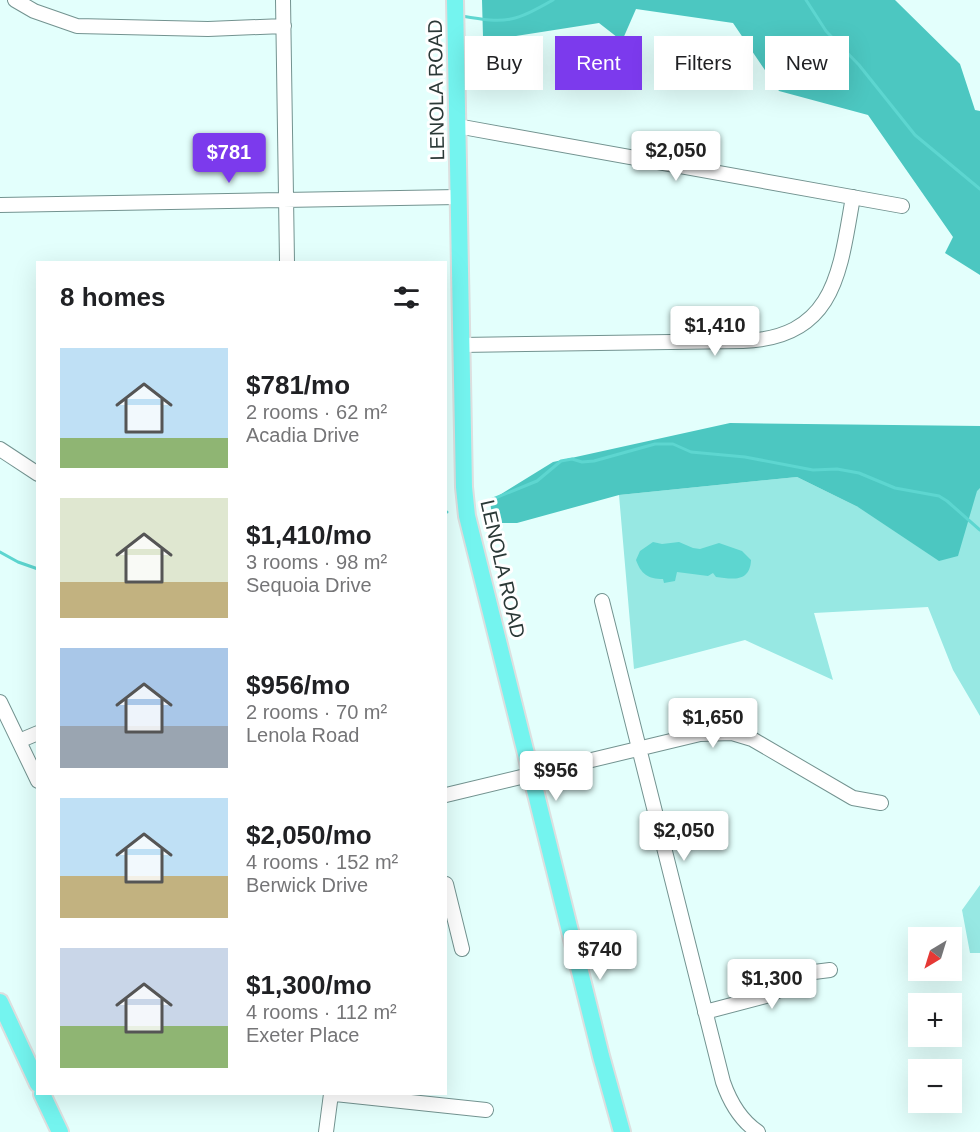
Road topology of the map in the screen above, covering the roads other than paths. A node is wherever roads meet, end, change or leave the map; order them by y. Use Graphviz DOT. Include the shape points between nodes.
graph roads {
  1 [pos="15,0"];
  2 [pos="283,0"];
  3 [pos="455,0"];
  4 [pos="284,26"];
  5 [pos="457,126"];
  6 [pos="459,197"];
  7 [pos="853,197"];
  8 [pos="286,199"];
  9 [pos="0,204"];
  10 [pos="902,206"];
  11 [pos="287,261"];
  12 [pos="461,345"];
  13 [pos="0,449"];
  14 [pos="36,473"];
  15 [pos="602,601"];
  16 [pos="0,702"];
  17 [pos="36,734"];
  18 [pos="19,741"];
  19 [pos="639,748"];
  20 [pos="531,774"];
  21 [pos="36,777"];
  22 [pos="447,795"];
  23 [pos="881,803"];
  24 [pos="447,888"];
  25 [pos="462,949"];
  26 [pos="830,970"];
  27 [pos="0,1002"];
  28 [pos="705,1012"];
  29 [pos="36,1080"];
  30 [pos="42,1095"];
  31 [pos="333,1095"];
  32 [pos="343,1095"];
  33 [pos="486,1110"];
  34 [pos="60,1132"];
  35 [pos="326,1132"];
  36 [pos="622,1132"];
  37 [pos="758,1132"];
  1 -- 4 [label="street" via="76,26"];
  2 -- 4 [label="street"];
  3 -- 5 [label="main road, LENOLA ROAD"];
  4 -- 8 [label="street"];
  5 -- 6 [label="main road, LENOLA ROAD"];
  5 -- 7 [label="street"];
  6 -- 8 [label="street"];
  6 -- 12 [label="main road, LENOLA ROAD"];
  7 -- 10 [label="street"];
  7 -- 12 [label="street" via="843,258 832,291 813,315 782,334 743,341"];
  8 -- 9 [label="street"];
  8 -- 11 [label="street"];
  12 -- 20 [label="main road, LENOLA ROAD" via="467,516"];
  13 -- 14 [label="street"];
  15 -- 19 [label="street"];
  16 -- 18 [label="street"];
  17 -- 18 [label="street"];
  18 -- 21 [label="street"];
  19 -- 20 [label="street"];
  19 -- 23 [label="street" via="700,734 732,733 761,743 854,798"];
  19 -- 28 [label="street"];
  20 -- 22 [label="street"];
  20 -- 36 [label="main road, LENOLA ROAD"];
  24 -- 25 [label="street"];
  26 -- 28 [label="street" via="806,973 766,996"];
  27 -- 29 [label="main road"];
  28 -- 37 [label="street" via="728,1096 744,1121"];
  30 -- 34 [label="main road"];
  31 -- 35 [label="street"];
  32 -- 33 [label="street"];
}
